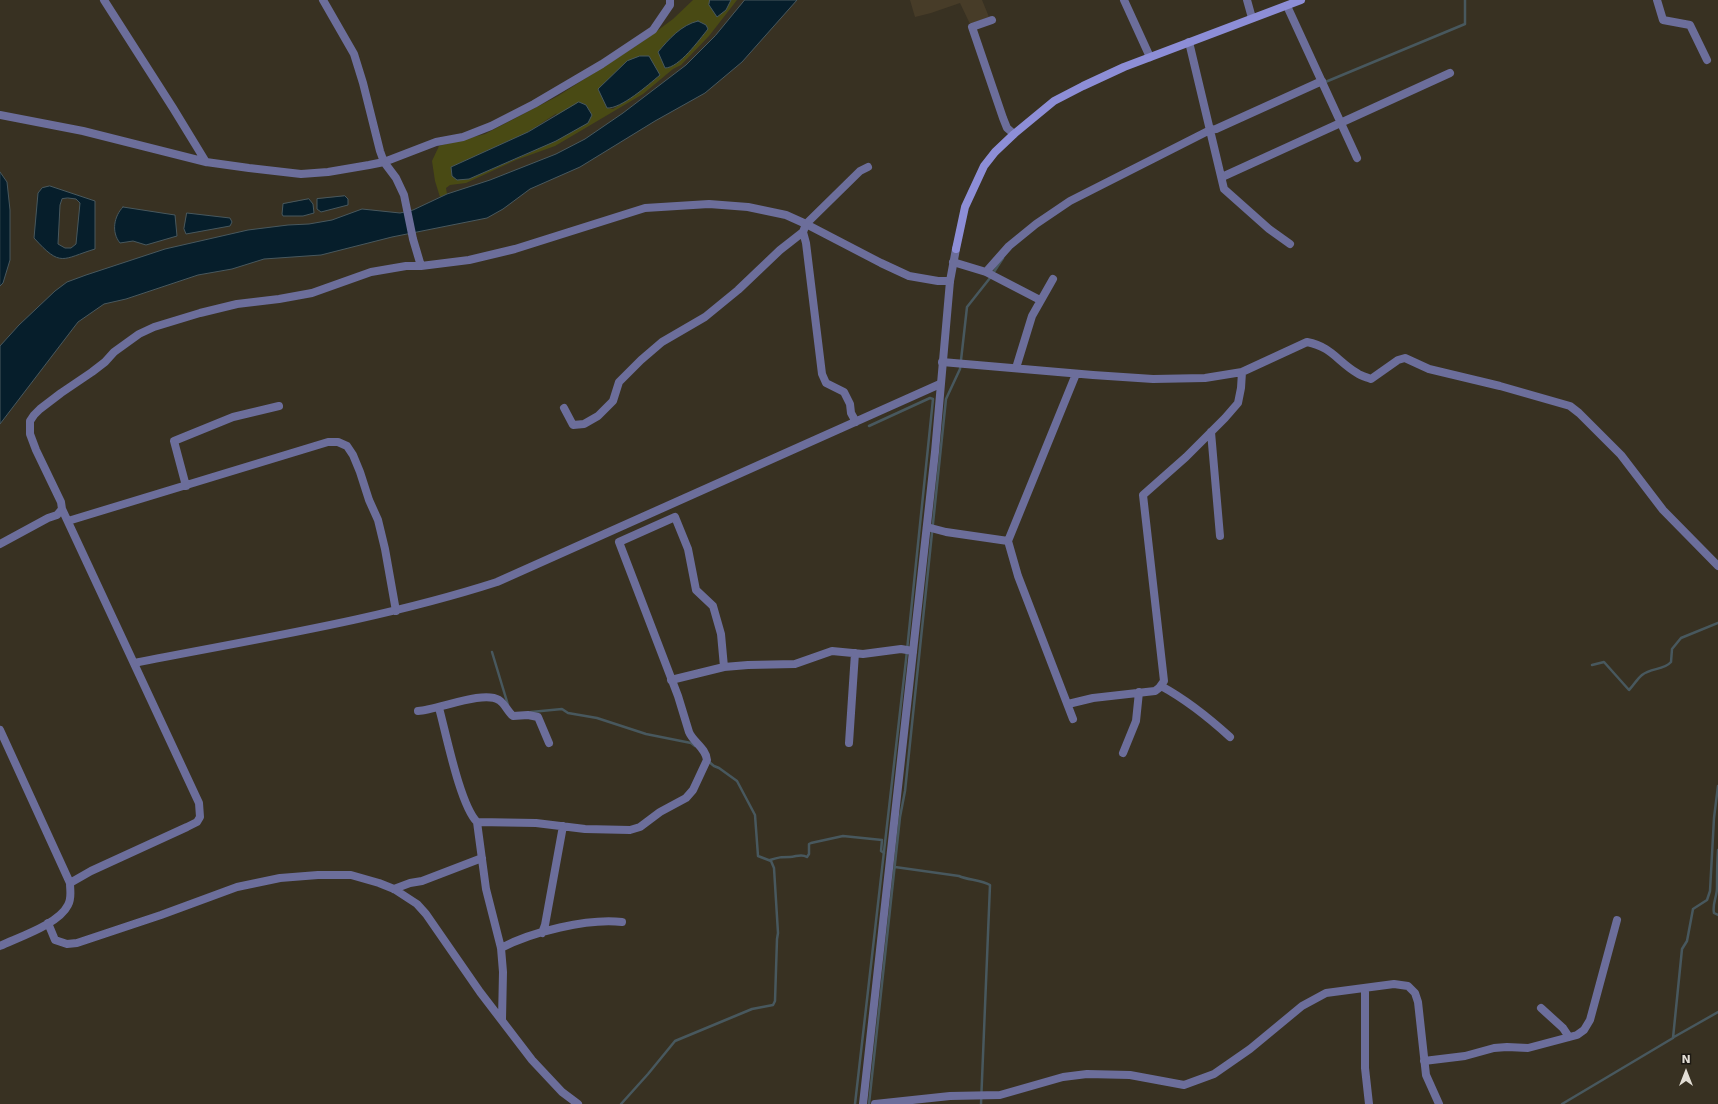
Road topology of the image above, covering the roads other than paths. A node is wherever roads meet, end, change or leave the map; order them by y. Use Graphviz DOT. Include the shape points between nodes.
graph roads {
  1 [pos="104,0"];
  2 [pos="323,0"];
  3 [pos="670,0"];
  4 [pos="1124,0"];
  5 [pos="1247,0"];
  6 [pos="1302,0"];
  7 [pos="1657,0"];
  8 [pos="1287,6"];
  9 [pos="1252,18"];
  10 [pos="992,20"];
  11 [pos="1189,42"];
  12 [pos="1150,57"];
  13 [pos="1707,60"];
  14 [pos="1450,72"];
  15 [pos="1322,81"];
  16 [pos="0,115"];
  17 [pos="1341,122"];
  18 [pos="1210,130"];
  19 [pos="1014,134"];
  20 [pos="1357,158"];
  21 [pos="206,162"];
  22 [pos="384,162"];
  23 [pos="868,167"];
  24 [pos="1222,177"];
  25 [pos="806,224"];
  26 [pos="803,232"];
  27 [pos="1290,244"];
  28 [pos="956,249"];
  29 [pos="953,262"];
  30 [pos="422,266"];
  31 [pos="986,272"];
  32 [pos="1052,279"];
  33 [pos="950,281"];
  34 [pos="1040,300"];
  35 [pos="942,362"];
  36 [pos="1016,368"];
  37 [pos="1242,372"];
  38 [pos="1076,374"];
  39 [pos="940,384"];
  40 [pos="279,406"];
  41 [pos="564,408"];
  42 [pos="856,422"];
  43 [pos="1211,432"];
  44 [pos="186,486"];
  45 [pos="62,509"];
  46 [pos="68,521"];
  47 [pos="927,527"];
  48 [pos="1220,536"];
  49 [pos="1008,541"];
  50 [pos="0,544"];
  51 [pos="1718,566"];
  52 [pos="396,611"];
  53 [pos="913,651"];
  54 [pos="855,653"];
  55 [pos="134,663"];
  56 [pos="724,667"];
  57 [pos="671,680"];
  58 [pos="1161,686"];
  59 [pos="1139,692"];
  60 [pos="1068,704"];
  61 [pos="439,708"];
  62 [pos="418,711"];
  63 [pos="1073,719"];
  64 [pos="0,730"];
  65 [pos="1230,737"];
  66 [pos="550,743"];
  67 [pos="849,743"];
  68 [pos="1123,753"];
  69 [pos="477,822"];
  70 [pos="563,826"];
  71 [pos="482,858"];
  72 [pos="70,883"];
  73 [pos="394,889"];
  74 [pos="1617,920"];
  75 [pos="622,922"];
  76 [pos="48,923"];
  77 [pos="542,933"];
  78 [pos="0,946"];
  79 [pos="501,948"];
  80 [pos="1365,988"];
  81 [pos="1541,1008"];
  82 [pos="502,1019"];
  83 [pos="1569,1037"];
  84 [pos="1424,1061"];
  85 [pos="578,1104"];
  86 [pos="863,1104"];
  87 [pos="875,1104"];
  88 [pos="1369,1104"];
  89 [pos="1439,1104"];
  1 -- 21 [label="street"];
  2 -- 22 [label="street" via="354,54"];
  3 -- 22 [label="street" via="670,5 653,30 534,104 463,137 436,142"];
  4 -- 12 [label="street"];
  5 -- 9 [label="street"];
  6 -- 8 [label="main road"];
  7 -- 13 [label="street" via="1663,20 1690,25"];
  8 -- 9 [label="main road"];
  8 -- 15 [label="street"];
  9 -- 11 [label="main road"];
  10 -- 19 [label="street" via="972,27 1002,118"];
  11 -- 12 [label="main road"];
  11 -- 18 [label="street"];
  12 -- 19 [label="main road" via="1060,98"];
  14 -- 17 [label="street"];
  15 -- 17 [label="street"];
  15 -- 18 [label="street"];
  16 -- 21 [label="street" via="83,130"];
  17 -- 20 [label="street"];
  17 -- 24 [label="street"];
  18 -- 24 [label="street"];
  18 -- 31 [label="street" via="1070,201 1009,246"];
  19 -- 28 [label="main road" via="995,152 977,179 965,208"];
  21 -- 22 [label="street" via="301,174"];
  22 -- 30 [label="street" via="404,195"];
  23 -- 25 [label="street" via="860,171"];
  24 -- 27 [label="street" via="1224,189"];
  25 -- 26 [label="street"];
  25 -- 30 [label="street" via="786,215 748,207 709,204 645,208 469,260"];
  25 -- 33 [label="street" via="909,276"];
  26 -- 41 [label="street" via="704,317 662,342 641,360 619,382 613,400 598,416 584,424 573,425"];
  26 -- 42 [label="street" via="822,374 826,383 844,392"];
  28 -- 29 [label="street"];
  29 -- 31 [label="street"];
  29 -- 33 [label="street"];
  30 -- 45 [label="street" via="371,272 312,293 236,304 200,313 154,327 127,342 92,372 40,409 30,421 30,434"];
  31 -- 34 [label="street"];
  32 -- 34 [label="street"];
  33 -- 35 [label="street"];
  34 -- 36 [label="street" via="1032,316"];
  35 -- 36 [label="street"];
  35 -- 39 [label="street"];
  36 -- 38 [label="street"];
  37 -- 38 [label="street" via="1198,378 1153,379"];
  37 -- 43 [label="street" via="1238,403"];
  37 -- 51 [label="street" via="1307,342 1328,349 1357,373 1371,380 1398,360 1405,358 1429,369 1570,406 1621,455 1662,510"];
  38 -- 49 [label="street"];
  39 -- 42 [label="street"];
  39 -- 47 [label="street"];
  40 -- 44 [label="street" via="233,417 174,441"];
  42 -- 52 [label="street" via="497,582"];
  43 -- 48 [label="street"];
  43 -- 58 [label="street" via="1143,495 1164,672"];
  44 -- 46 [label="street"];
  44 -- 52 [label="street" via="328,442 338,442 347,446 353,455 378,520"];
  45 -- 46 [label="street"];
  45 -- 50 [label="street" via="57,516 48,518"];
  46 -- 55 [label="street"];
  47 -- 49 [label="street"];
  47 -- 53 [label="street"];
  49 -- 60 [label="street" via="1018,576"];
  52 -- 55 [label="street"];
  53 -- 54 [label="street" via="901,649"];
  53 -- 86 [label="street"];
  54 -- 56 [label="street" via="832,650 795,664"];
  54 -- 67 [label="street"];
  55 -- 72 [label="street" via="200,803 200,817 197,822"];
  56 -- 57 [label="street"];
  56 -- 57 [label="street" via="721,634 713,606 696,590 688,549 675,517 619,542"];
  57 -- 70 [label="street" via="691,737 706,755 707,760 693,790 686,798 660,812 640,827 630,830"];
  58 -- 59 [label="street" via="1155,690"];
  58 -- 65 [label="street" via="1193,705"];
  59 -- 60 [label="street"];
  59 -- 68 [label="street" via="1136,721"];
  60 -- 63 [label="street"];
  61 -- 62 [label="street"];
  61 -- 66 [label="street" via="482,696 493,698 500,701 513,716 538,717"];
  61 -- 69 [label="street" via="461,790"];
  64 -- 72 [label="street"];
  69 -- 70 [label="street"];
  69 -- 71 [label="street"];
  70 -- 77 [label="street"];
  71 -- 73 [label="street"];
  71 -- 79 [label="street" via="486,889"];
  72 -- 76 [label="street" via="69,904"];
  73 -- 76 [label="street" via="379,882 351,875 280,878 237,887 161,915 67,944 55,940"];
  73 -- 82 [label="street" via="426,914"];
  74 -- 83 [label="street" via="1590,1020 1578,1036"];
  75 -- 77 [label="street" via="604,920 581,923"];
  76 -- 78 [label="street"];
  77 -- 79 [label="street" via="514,941"];
  79 -- 82 [label="street"];
  80 -- 84 [label="street" via="1394,984 1408,986 1414,993 1418,1002"];
  80 -- 87 [label="street" via="1326,993 1302,1006 1250,1049 1214,1074 1184,1085 1130,1075 1087,1074 1063,1077 1000,1095 950,1096"];
  80 -- 88 [label="street" via="1365,1068"];
  81 -- 83 [label="street"];
  82 -- 85 [label="street" via="532,1060 562,1092"];
  83 -- 84 [label="street" via="1528,1048 1494,1048 1465,1056"];
  84 -- 89 [label="street" via="1426,1075"];
}
